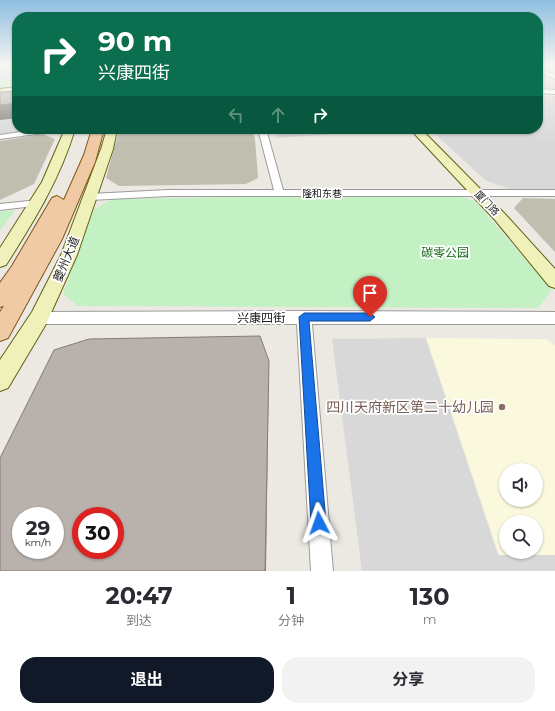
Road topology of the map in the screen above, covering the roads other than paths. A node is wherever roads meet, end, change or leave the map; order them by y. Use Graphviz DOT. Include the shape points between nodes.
graph roads {
  1 [pos="12,94"];
  2 [pos="0,95"];
  3 [pos="22,134"];
  4 [pos="68,134"];
  5 [pos="85,134"];
  6 [pos="107,134"];
  7 [pos="109,134"];
  8 [pos="264,134"];
  9 [pos="420,134"];
  10 [pos="426,134"];
  11 [pos="0,137"];
  12 [pos="279,192"];
  13 [pos="481,193"];
  14 [pos="555,193"];
  15 [pos="90,197"];
  16 [pos="38,203"];
  17 [pos="0,207"];
  18 [pos="0,261"];
  19 [pos="555,268"];
  20 [pos="555,281"];
  21 [pos="0,299"];
  22 [pos="304,317"];
  23 [pos="39,318"];
  24 [pos="555,318"];
  25 [pos="0,332"];
  26 [pos="0,380"];
  27 [pos="322,571"];
  1 -- 2 [label="street"];
  3 -- 11 [label="street"];
  4 -- 16 [label="street" via="59,163"];
  5 -- 21 [label="main road" via="58,201 19,271"];
  6 -- 25 [label="main road, 夔州大道" via="86,168 42,261"];
  7 -- 15 [label="street, 夔州大道"];
  8 -- 12 [label="street"];
  9 -- 13 [label="street, 厦门路"];
  10 -- 13 [label="street, 厦门路"];
  12 -- 13 [label="street, 隆和东巷"];
  12 -- 15 [label="street, 隆和东巷"];
  13 -- 14 [label="street, 隆和东巷"];
  13 -- 19 [label="street, 厦门路" via="516,224"];
  13 -- 20 [label="street, 厦门路"];
  15 -- 23 [label="street, 夔州大道" via="69,255"];
  16 -- 17 [label="street"];
  16 -- 18 [label="street"];
  22 -- 23 [label="street, 兴康四街"];
  22 -- 24 [label="street, 兴康四街"];
  22 -- 27 [label="street"];
  23 -- 26 [label="street, 夔州大道"];
}
